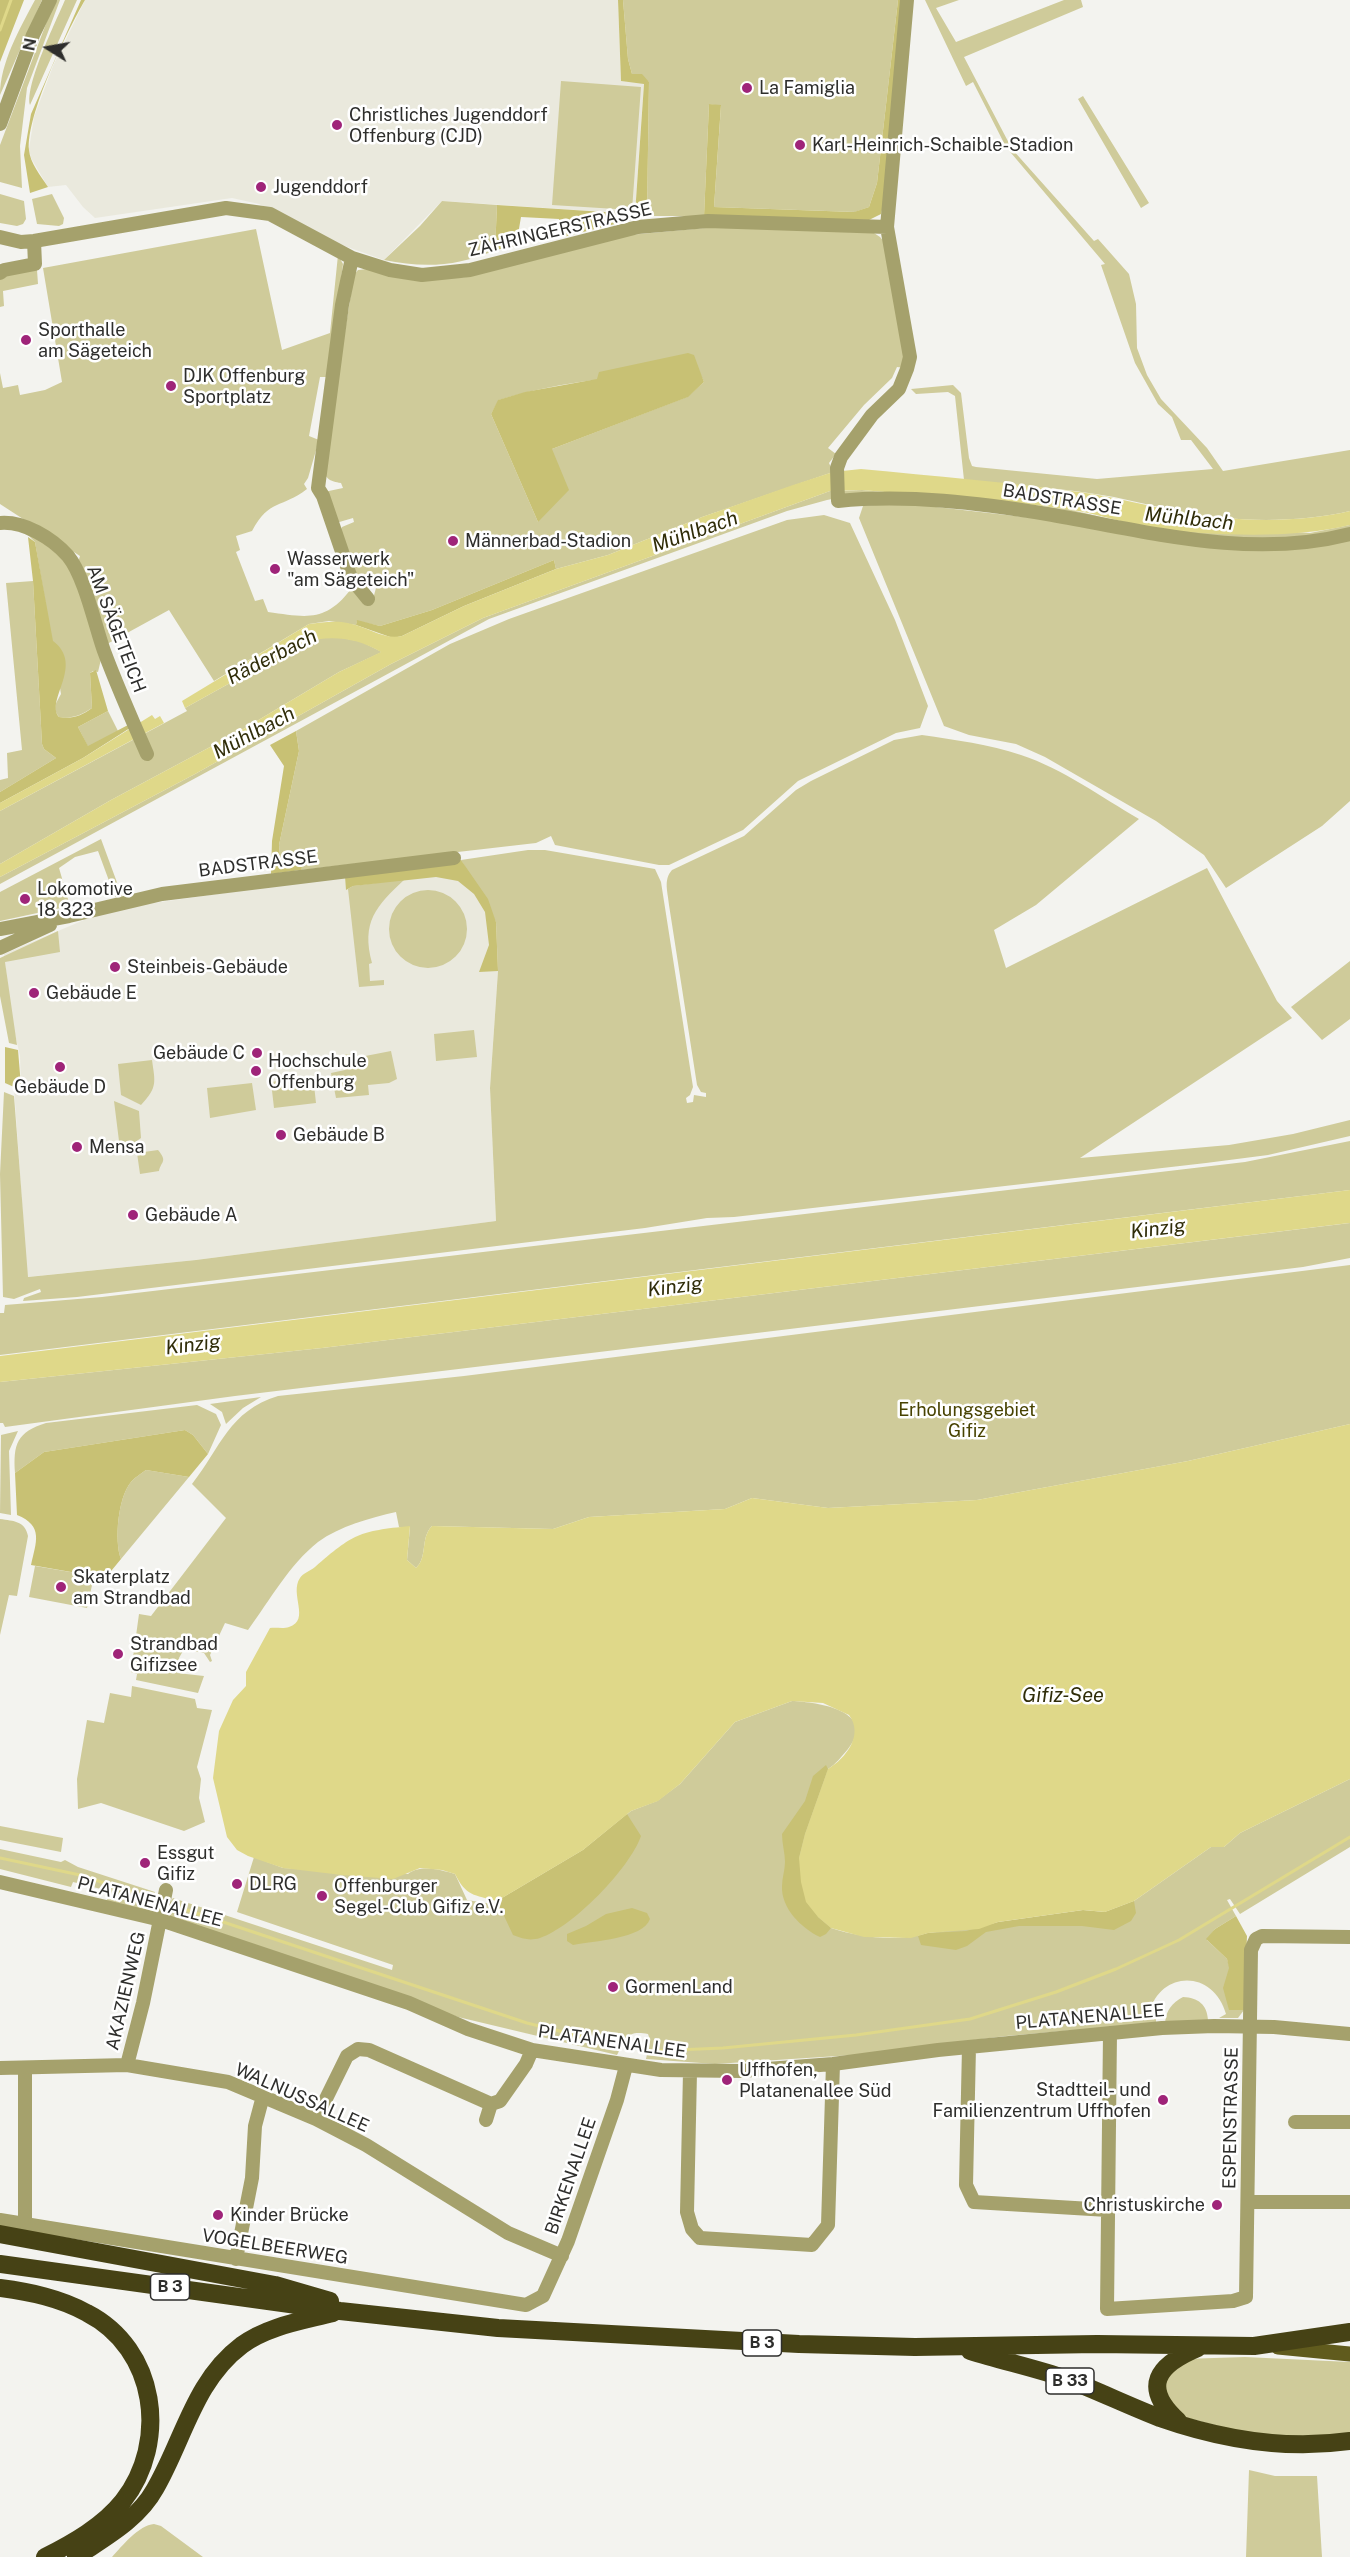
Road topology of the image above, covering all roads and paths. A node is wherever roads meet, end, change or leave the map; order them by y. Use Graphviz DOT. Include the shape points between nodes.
graph roads {
  1 [pos="50,0"];
  2 [pos="907,0"];
  3 [pos="0,124"];
  4 [pos="886,227"];
  5 [pos="0,237"];
  6 [pos="34,241"];
  7 [pos="352,258"];
  8 [pos="0,273"];
  9 [pos="0,523"];
  10 [pos="1350,534"];
  11 [pos="368,599"];
  12 [pos="147,754"];
  13 [pos="454,858"];
  14 [pos="69,916"];
  15 [pos="0,929"];
  16 [pos="0,948"];
  17 [pos="0,1882"];
  18 [pos="166,1890"];
  19 [pos="161,1920"];
  20 [pos="1350,1937"];
  21 [pos="1251,2027"];
  22 [pos="1110,2033"];
  23 [pos="1350,2034"];
  24 [pos="969,2047"];
  25 [pos="532,2050"];
  26 [pos="833,2064"];
  27 [pos="127,2065"];
  28 [pos="626,2066"];
  29 [pos="0,2068"];
  30 [pos="25,2068"];
  31 [pos="690,2072"];
  32 [pos="263,2096"];
  33 [pos="491,2104"];
  34 [pos="316,2119"];
  35 [pos="486,2120"];
  36 [pos="1295,2122"];
  37 [pos="1350,2122"];
  38 [pos="1248,2202"];
  39 [pos="1350,2202"];
  40 [pos="1108,2210"];
  41 [pos="0,2220"];
  42 [pos="25,2224"];
  43 [pos="0,2234"];
  44 [pos="562,2256"];
  45 [pos="236,2259"];
  46 [pos="0,2264"];
  47 [pos="0,2288"];
  48 [pos="543,2296"];
  49 [pos="340,2311"];
  50 [pos="368,2314"];
  51 [pos="1350,2332"];
  52 [pos="1205,2345"];
  53 [pos="1254,2346"];
  54 [pos="954,2347"];
  55 [pos="1350,2354"];
  56 [pos="1183,2425"];
  57 [pos="1350,2441"];
  58 [pos="45,2557"];
  59 [pos="75,2557"];
  1 -- 3 [label="street"];
  2 -- 4 [label="street"];
  4 -- 7 [label="street, ZÄHRINGERSTRASSE" via="708,221 638,227 470,270 440,274 390,270"];
  4 -- 10 [label="street, BADSTRASSE" via="910,357 899,389 872,415 841,457 837,468 838,497 928,500 1046,514 1205,541 1320,542"];
  5 -- 6 [label="street, ZÄHRINGERSTRASSE"];
  6 -- 7 [label="street, ZÄHRINGERSTRASSE" via="226,208 270,214"];
  6 -- 8 [label="street" via="34,264"];
  7 -- 11 [label="street" via="342,305 318,488 351,578"];
  9 -- 12 [label="street, AM SÄGETEICH" via="30,528 69,557"];
  13 -- 14 [label="street, BADSTRASSE" via="162,894"];
  14 -- 15 [label="street, BADSTRASSE"];
  14 -- 16 [label="street, BADSTRASSE"];
  17 -- 19 [label="street, PLATANENALLEE"];
  18 -- 19 [label="street, AKAZIENWEG"];
  19 -- 25 [label="street, PLATANENALLEE" via="409,2003 468,2029"];
  19 -- 27 [label="street, AKAZIENWEG"];
  20 -- 21 [label="street, ESPENSTRASSE" via="1262,1936 1256,1940 1251,1950"];
  21 -- 22 [label="street, PLATANENALLEE"];
  21 -- 23 [label="street, PLATANENALLEE"];
  21 -- 38 [label="street, ESPENSTRASSE"];
  22 -- 24 [label="street, PLATANENALLEE"];
  22 -- 40 [label="street, ESPENSTRASSE"];
  24 -- 26 [label="street, PLATANENALLEE"];
  24 -- 40 [label="street" via="966,2186 975,2202"];
  25 -- 28 [label="street, PLATANENALLEE"];
  25 -- 33 [label="street" via="500,2101"];
  26 -- 31 [label="street, PLATANENALLEE"];
  26 -- 31 [label="street" via="828,2225 812,2245 700,2238 692,2229 687,2212"];
  27 -- 30 [label="street, WALNUSSALLEE"];
  27 -- 32 [label="street, WALNUSSALLEE" via="228,2082"];
  28 -- 31 [label="street, PLATANENALLEE"];
  28 -- 44 [label="street, BIRKENALLEE"];
  29 -- 30 [label="street, WALNUSSALLEE"];
  30 -- 42 [label="street"];
  32 -- 34 [label="street, WALNUSSALLEE"];
  32 -- 45 [label="street"];
  33 -- 34 [label="street" via="369,2050 358,2049 347,2056"];
  33 -- 35 [label="street"];
  34 -- 44 [label="street, WALNUSSALLEE" via="366,2145 508,2233"];
  36 -- 37 [label="street"];
  38 -- 39 [label="street"];
  38 -- 40 [label="street, ESPENSTRASSE" via="1246,2297 1107,2308"];
  41 -- 42 [label="street, VOGELBEERWEG"];
  42 -- 45 [label="street, VOGELBEERWEG"];
  43 -- 50 [label="highway" via="275,2285"];
  44 -- 48 [label="street, BIRKENALLEE"];
  45 -- 48 [label="street, VOGELBEERWEG" via="526,2305"];
  46 -- 49 [label="highway, B 3"];
  47 -- 58 [label="highway" via="61,2301 107,2326 140,2368 150,2401 149,2446 135,2484 105,2520"];
  49 -- 50 [label="highway, B 3"];
  49 -- 59 [label="highway" via="262,2333 220,2363 195,2402 155,2490 134,2516"];
  50 -- 54 [label="highway, B 3" via="597,2334"];
  51 -- 53 [label="highway"];
  52 -- 53 [label="highway, B 3"];
  52 -- 54 [label="highway, B 3"];
  52 -- 56 [label="highway" via="1173,2359 1159,2377 1159,2398"];
  53 -- 55 [label="main road, B 3"];
  54 -- 56 [label="highway, B 33" via="1065,2379"];
  56 -- 57 [label="highway, B 33" via="1260,2442"];
}
